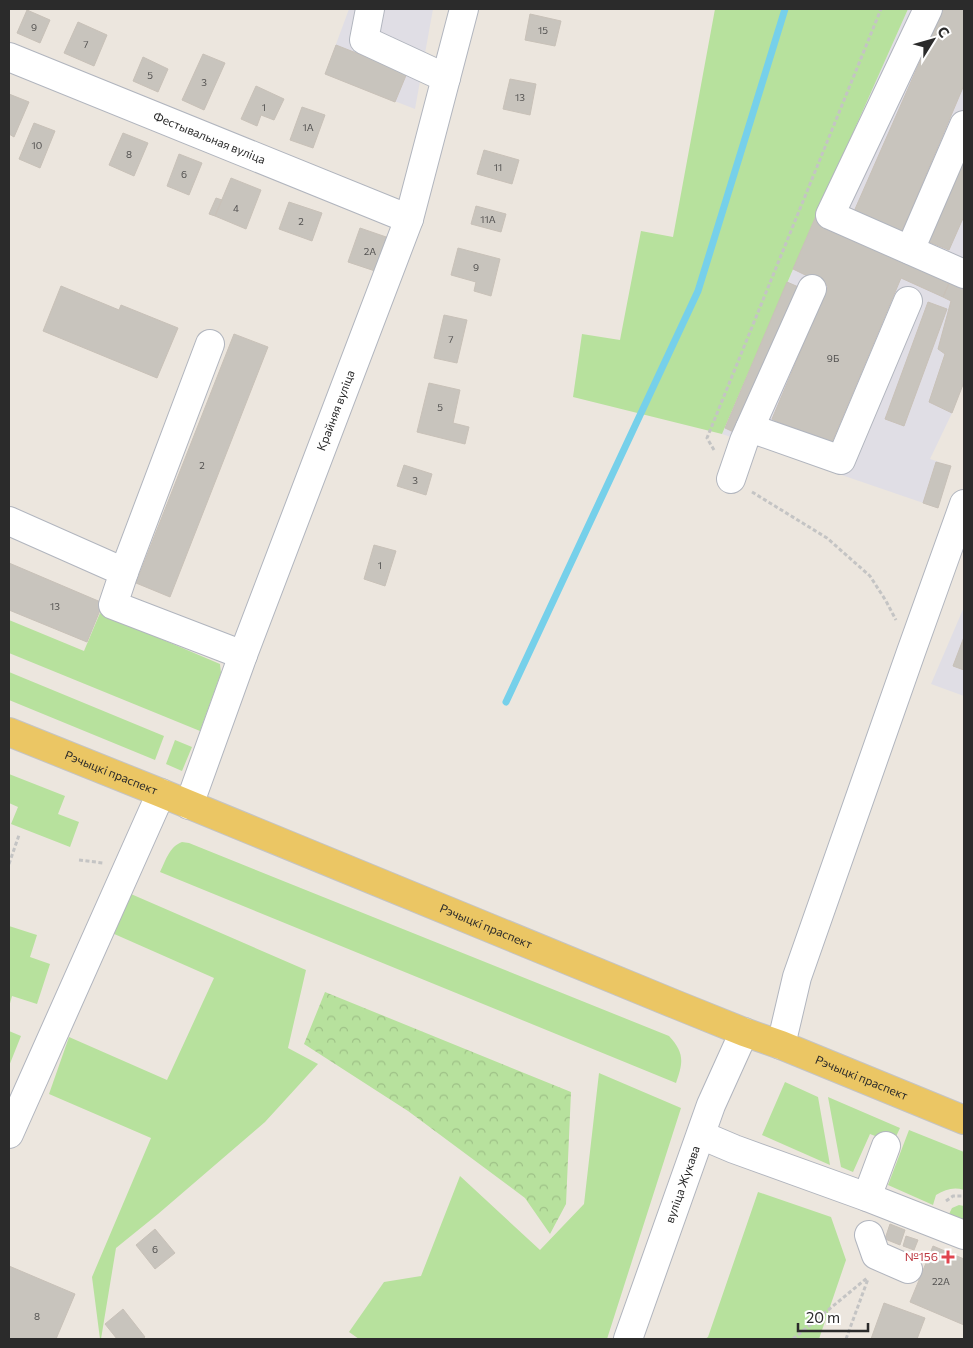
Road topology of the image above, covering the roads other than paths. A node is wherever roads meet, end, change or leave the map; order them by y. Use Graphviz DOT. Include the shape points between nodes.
graph roads {
  1 [pos="370,9"];
  2 [pos="464,9"];
  3 [pos="928,9"];
  4 [pos="9,58"];
  5 [pos="446,78"];
  6 [pos="964,125"];
  7 [pos="409,219"];
  8 [pos="910,250"];
  9 [pos="962,267"];
  10 [pos="812,289"];
  11 [pos="908,301"];
  12 [pos="210,344"];
  13 [pos="750,428"];
  14 [pos="731,479"];
  15 [pos="964,504"];
  16 [pos="9,521"];
  17 [pos="958,542"];
  18 [pos="124,572"];
  19 [pos="243,655"];
  20 [pos="9,732"];
  21 [pos="161,793"];
  22 [pos="189,805"];
  23 [pos="744,1032"];
  24 [pos="781,1045"];
  25 [pos="964,1120"];
  26 [pos="9,1134"];
  27 [pos="701,1135"];
  28 [pos="886,1146"];
  29 [pos="867,1197"];
  30 [pos="869,1235"];
  31 [pos="964,1236"];
  32 [pos="908,1270"];
  33 [pos="628,1339"];
  1 -- 5 [label="street" via="364,40"];
  2 -- 5 [label="street, Крайняя вуліца"];
  3 -- 8 [label="street" via="830,215"];
  4 -- 7 [label="street, Фестывальная вуліца"];
  5 -- 7 [label="street, Крайняя вуліца"];
  6 -- 8 [label="street"];
  7 -- 19 [label="street, Крайняя вуліца"];
  8 -- 9 [label="street"];
  10 -- 13 [label="street"];
  11 -- 13 [label="street" via="841,460"];
  12 -- 18 [label="street"];
  13 -- 14 [label="street"];
  15 -- 17 [label="street"];
  16 -- 18 [label="street"];
  17 -- 24 [label="street" via="797,977"];
  18 -- 19 [label="street" via="113,605"];
  19 -- 22 [label="street, Крайняя вуліца"];
  20 -- 21 [label="main road, Рэчыцкі праспект"];
  21 -- 22 [label="main road, Рэчыцкі праспект"];
  21 -- 26 [label="street"];
  22 -- 23 [label="main road, Рэчыцкі праспект"];
  23 -- 24 [label="main road, Рэчыцкі праспект"];
  23 -- 27 [label="street, вуліца Жукава"];
  24 -- 25 [label="main road, Рэчыцкі праспект"];
  27 -- 29 [label="street"];
  27 -- 33 [label="street, вуліца Жукава"];
  28 -- 29 [label="street"];
  29 -- 31 [label="street"];
  30 -- 32 [label="street" via="876,1255"];
}
